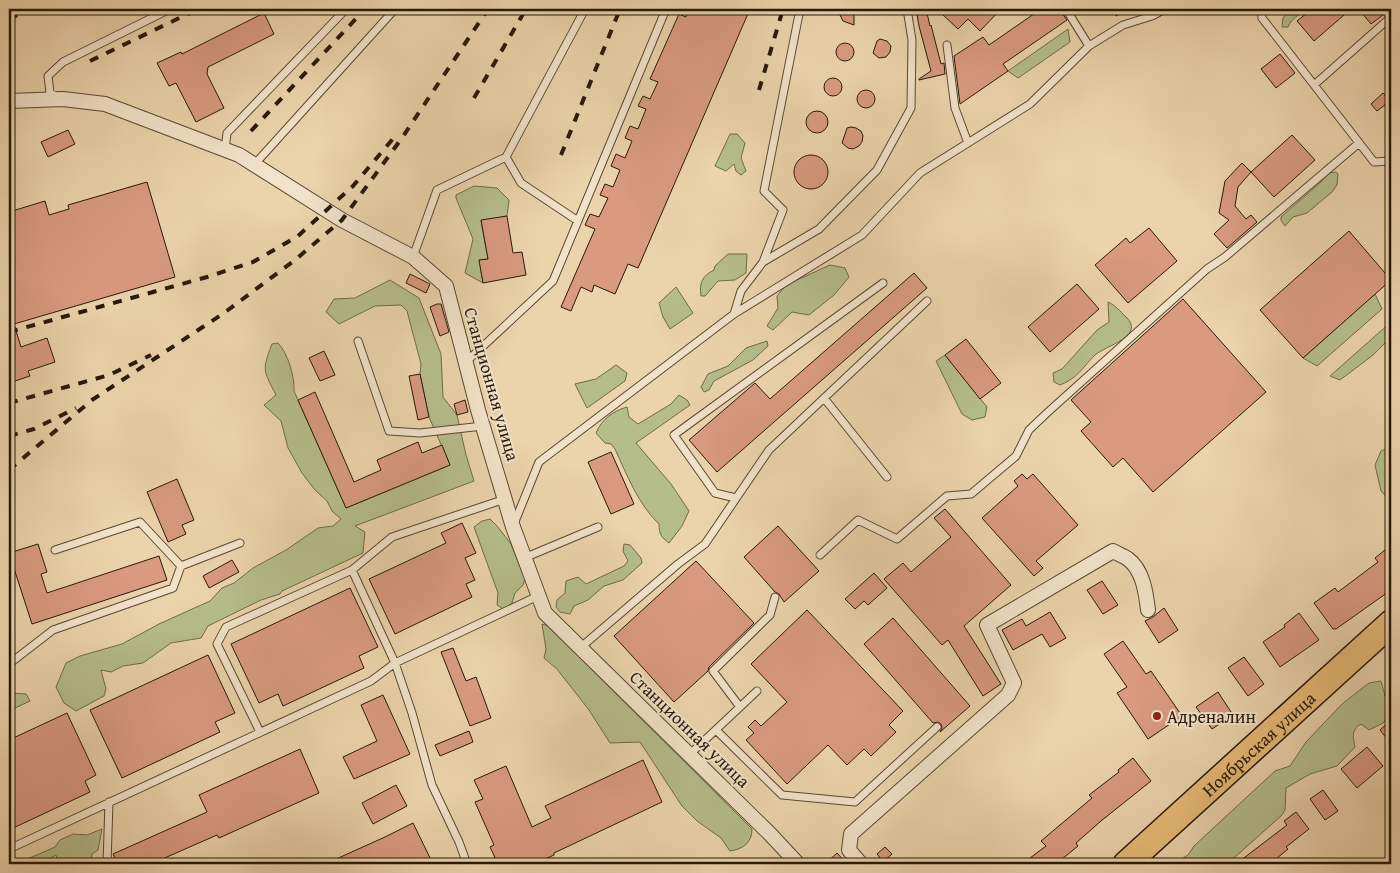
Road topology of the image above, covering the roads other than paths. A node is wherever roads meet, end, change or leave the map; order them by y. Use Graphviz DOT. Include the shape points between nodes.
graph roads {
  1 [pos="170,9"];
  2 [pos="346,9"];
  3 [pos="395,9"];
  4 [pos="586,9"];
  5 [pos="666,9"];
  6 [pos="800,9"];
  7 [pos="907,9"];
  8 [pos="1066,9"];
  9 [pos="1165,9"];
  10 [pos="1261,9"];
  11 [pos="1391,17"];
  12 [pos="946,45"];
  13 [pos="1089,46"];
  14 [pos="1314,85"];
  15 [pos="63,99"];
  16 [pos="9,101"];
  17 [pos="968,143"];
  18 [pos="1359,143"];
  19 [pos="225,150"];
  20 [pos="506,157"];
  21 [pos="1391,161"];
  22 [pos="254,164"];
  23 [pos="578,221"];
  24 [pos="413,257"];
  25 [pos="763,262"];
  26 [pos="883,283"];
  27 [pos="927,301"];
  28 [pos="734,314"];
  29 [pos="358,341"];
  30 [pos="466,362"];
  31 [pos="824,398"];
  32 [pos="483,426"];
  33 [pos="888,477"];
  34 [pos="736,498"];
  35 [pos="505,499"];
  36 [pos="513,527"];
  37 [pos="598,527"];
  38 [pos="240,542"];
  39 [pos="55,550"];
  40 [pos="820,555"];
  41 [pos="524,558"];
  42 [pos="182,566"];
  43 [pos="352,570"];
  44 [pos="538,596"];
  45 [pos="775,597"];
  46 [pos="1148,610"];
  47 [pos="1391,622"];
  48 [pos="580,648"];
  49 [pos="395,662"];
  50 [pos="9,664"];
  51 [pos="757,691"];
  52 [pos="740,707"];
  53 [pos="937,727"];
  54 [pos="716,730"];
  55 [pos="260,732"];
  56 [pos="689,755"];
  57 [pos="109,802"];
  58 [pos="9,849"];
  59 [pos="107,864"];
  60 [pos="467,864"];
  61 [pos="798,864"];
  62 [pos="861,864"];
  63 [pos="1126,864"];
  1 -- 15 [label="lane" via="63,62 48,76 50,93"];
  2 -- 19 [label="lane" via="227,133"];
  3 -- 22 [label="lane"];
  4 -- 20 [label="lane"];
  5 -- 23 [label="lane"];
  6 -- 25 [label="lane" via="764,191 783,210"];
  7 -- 25 [label="lane" via="912,40 911,108 877,170 819,229"];
  8 -- 13 [label="lane"];
  9 -- 13 [label="lane" via="1123,24"];
  10 -- 14 [label="lane" via="1262,18"];
  11 -- 14 [label="lane"];
  12 -- 17 [label="lane" via="955,108"];
  13 -- 17 [label="lane" via="1030,104"];
  14 -- 18 [label="lane"];
  15 -- 16 [label="street, Станционная улица"];
  15 -- 19 [label="street, Станционная улица" via="105,104"];
  17 -- 28 [label="lane" via="920,173 862,235"];
  18 -- 21 [label="lane" via="1374,162"];
  18 -- 40 [label="lane" via="1225,258 1207,268 1029,430 1016,456 971,494 947,496 897,539 858,520"];
  19 -- 22 [label="street, Станционная улица"];
  20 -- 23 [label="lane" via="521,183"];
  20 -- 24 [label="lane" via="437,190"];
  22 -- 24 [label="street, Станционная улица" via="342,220"];
  23 -- 30 [label="lane" via="553,281"];
  24 -- 30 [label="street, Станционная улица" via="446,286"];
  25 -- 28 [label="lane" via="741,291"];
  26 -- 34 [label="lane" via="674,435 715,493"];
  27 -- 31 [label="lane"];
  28 -- 36 [label="lane" via="539,462"];
  29 -- 32 [label="lane" via="390,431 420,433"];
  30 -- 32 [label="street, Станционная улица"];
  31 -- 33 [label="lane"];
  31 -- 34 [label="lane" via="769,450"];
  32 -- 35 [label="street, Станционная улица"];
  34 -- 48 [label="lane" via="705,544"];
  35 -- 36 [label="street, Станционная улица"];
  35 -- 43 [label="lane" via="392,537"];
  36 -- 41 [label="street, Станционная улица"];
  37 -- 41 [label="lane"];
  38 -- 42 [label="lane"];
  39 -- 42 [label="lane" via="140,522"];
  41 -- 44 [label="street, Станционная улица"];
  42 -- 50 [label="lane" via="172,588 53,630"];
  43 -- 49 [label="lane"];
  43 -- 55 [label="lane" via="226,627 216,644"];
  44 -- 48 [label="street, Станционная улица" via="544,613"];
  44 -- 49 [label="lane"];
  45 -- 52 [label="lane" via="770,615 713,671"];
  46 -- 62 [label="street" via="1140,576 1128,559 1113,552 987,625 1014,683 1008,694 851,834 849,850"];
  47 -- 63 [label="highway, Ноябрьская улица"];
  48 -- 56 [label="street, Станционная улица"];
  49 -- 55 [label="lane" via="371,681"];
  49 -- 60 [label="lane" via="432,785"];
  51 -- 52 [label="lane"];
  52 -- 54 [label="lane"];
  53 -- 54 [label="lane" via="855,802 782,795"];
  54 -- 56 [label="lane"];
  55 -- 57 [label="lane"];
  56 -- 61 [label="street, Станционная улица"];
  57 -- 58 [label="lane"];
  57 -- 59 [label="lane"];
}
